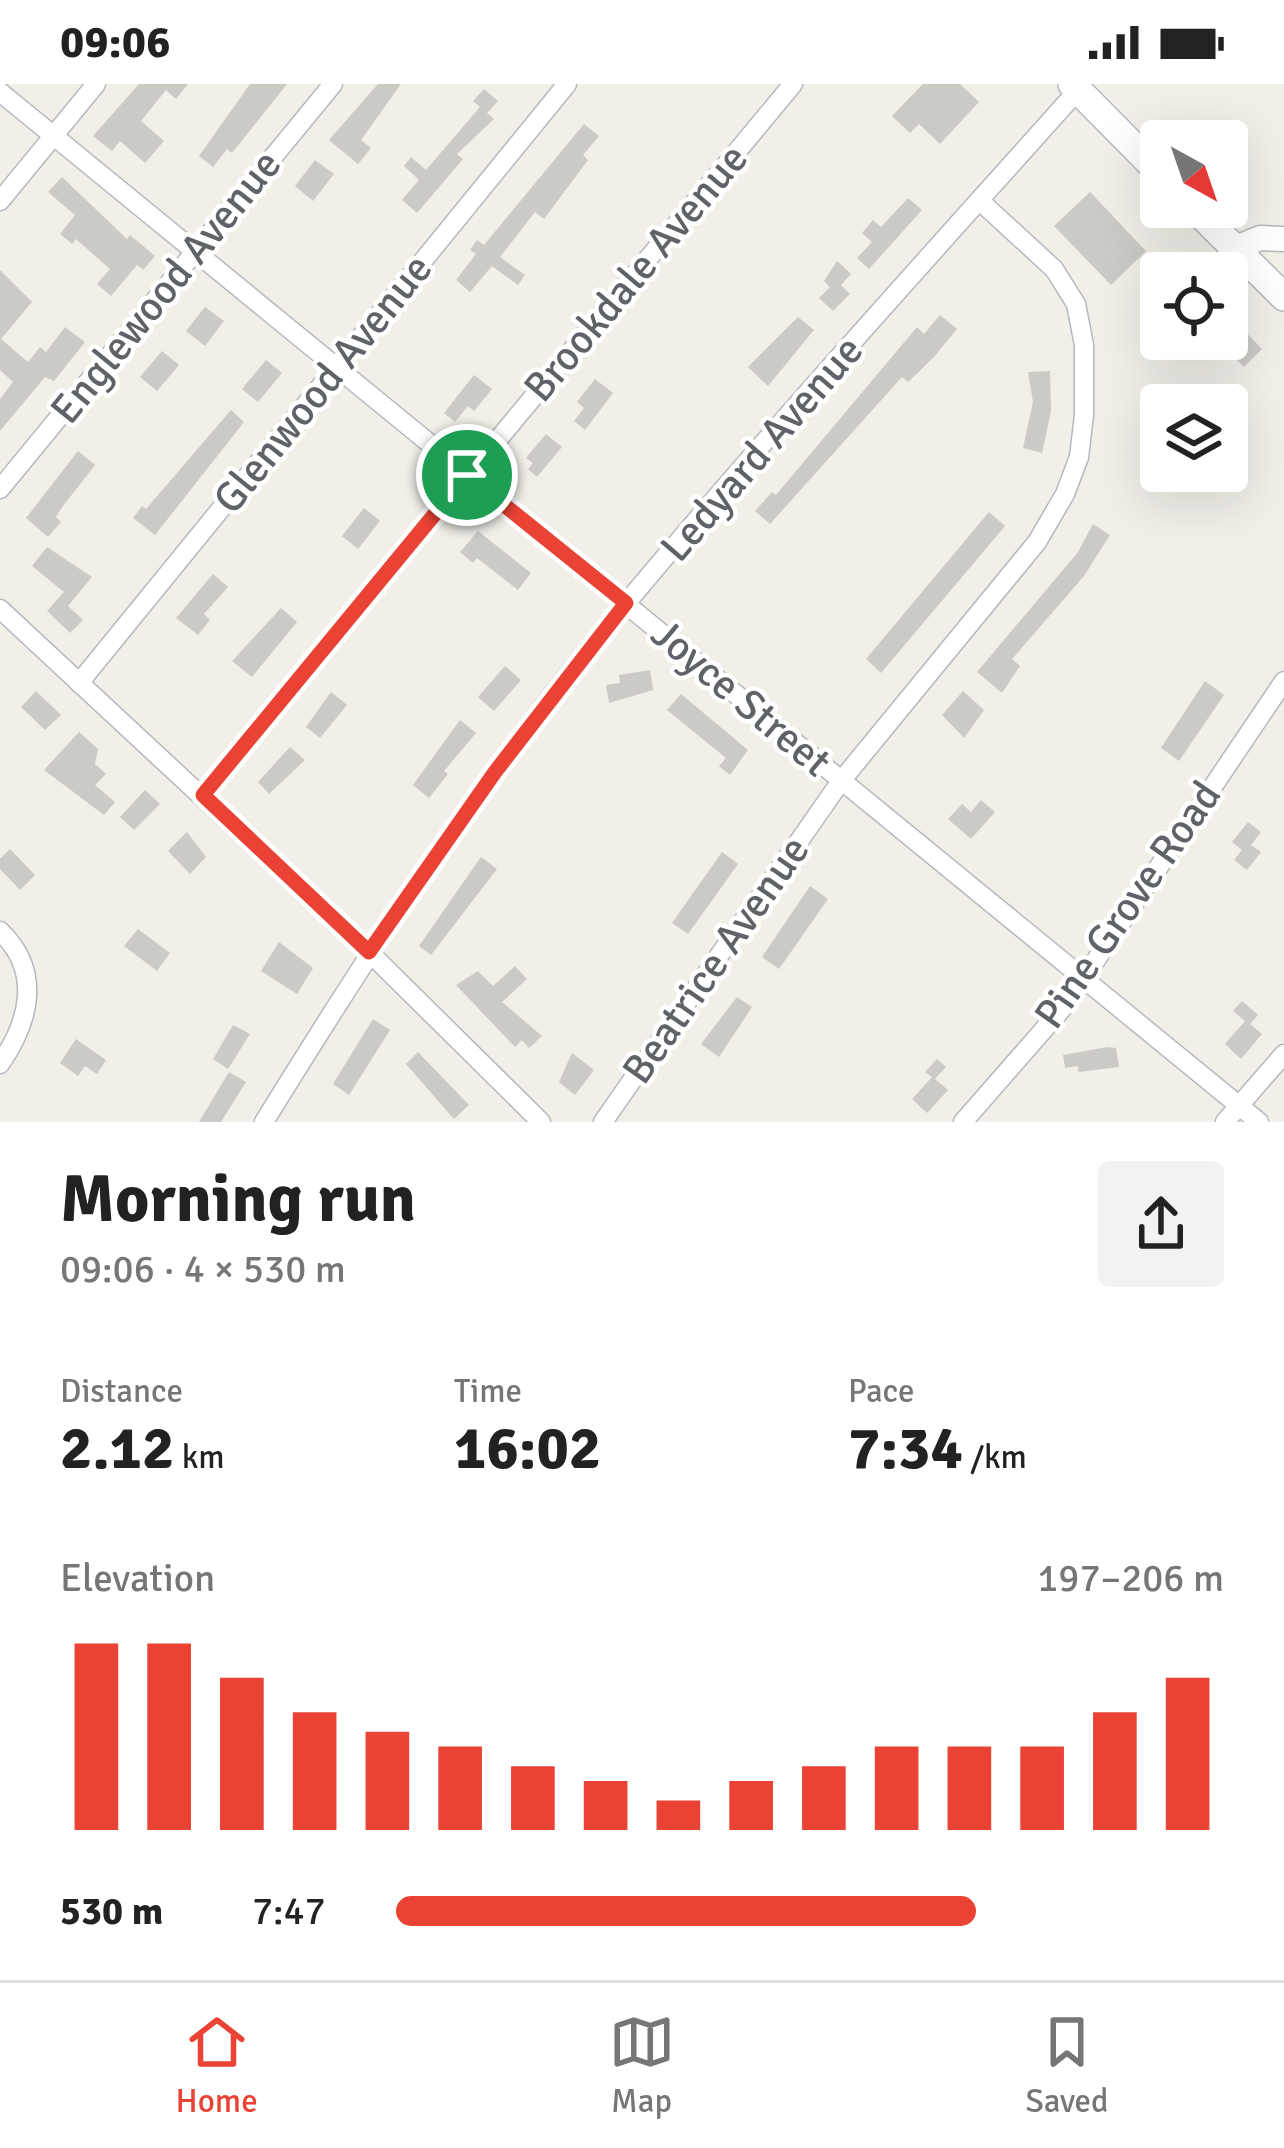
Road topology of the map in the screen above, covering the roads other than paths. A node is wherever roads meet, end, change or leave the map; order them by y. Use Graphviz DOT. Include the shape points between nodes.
graph roads {
  1 [pos="96,84"];
  2 [pos="333,84"];
  3 [pos="567,84"];
  4 [pos="793,84"];
  5 [pos="1075,87"];
  6 [pos="0,92"];
  7 [pos="53,136"];
  8 [pos="1140,153"];
  9 [pos="0,201"];
  10 [pos="980,201"];
  11 [pos="1214,228"];
  12 [pos="1284,238"];
  13 [pos="1234,249"];
  14 [pos="195,252"];
  15 [pos="1284,297"];
  16 [pos="337,367"];
  17 [pos="467,475"];
  18 [pos="0,489"];
  19 [pos="626,603"];
  20 [pos="0,609"];
  21 [pos="1284,681"];
  22 [pos="79,683"];
  23 [pos="841,781"];
  24 [pos="203,795"];
  25 [pos="0,931"];
  26 [pos="369,952"];
  27 [pos="1082,976"];
  28 [pos="1284,1054"];
  29 [pos="0,1064"];
  30 [pos="1239,1106"];
  31 [pos="264,1122"];
  32 [pos="541,1122"];
  33 [pos="603,1122"];
  34 [pos="963,1122"];
  35 [pos="1225,1122"];
  36 [pos="1258,1122"];
  1 -- 7 [label="street"];
  2 -- 14 [label="street, Englewood Avenue"];
  3 -- 16 [label="street, Glenwood Avenue"];
  4 -- 17 [label="street, Brookdale Avenue"];
  5 -- 8 [label="main road"];
  5 -- 10 [label="street, Ledyard Avenue"];
  6 -- 7 [label="street, Joyce Street"];
  7 -- 9 [label="street"];
  7 -- 14 [label="street, Joyce Street"];
  10 -- 19 [label="street, Ledyard Avenue"];
  10 -- 23 [label="street, Beatrice Avenue" via="1054,269 1076,304 1084,345 1079,457 1036,542"];
  11 -- 13 [label="main road"];
  12 -- 13 [label="street"];
  13 -- 15 [label="main road"];
  14 -- 16 [label="street, Joyce Street"];
  14 -- 18 [label="street, Englewood Avenue"];
  16 -- 17 [label="street, Joyce Street"];
  16 -- 22 [label="street, Glenwood Avenue"];
  17 -- 19 [label="street, Joyce Street"];
  17 -- 24 [label="street, Brookdale Avenue"];
  19 -- 23 [label="street, Joyce Street"];
  19 -- 26 [label="street, Ledyard Avenue"];
  20 -- 22 [label="street"];
  21 -- 27 [label="street, Pine Grove Road"];
  22 -- 24 [label="street"];
  23 -- 27 [label="street, Joyce Street"];
  23 -- 33 [label="street, Beatrice Avenue"];
  24 -- 26 [label="street"];
  25 -- 29 [label="street" via="25,964 29,985 17,1039"];
  26 -- 31 [label="street, Ledyard Avenue"];
  26 -- 32 [label="street"];
  27 -- 30 [label="street, Joyce Street"];
  27 -- 34 [label="street, Pine Grove Road"];
  28 -- 30 [label="street"];
  30 -- 35 [label="street"];
  30 -- 36 [label="street, Joyce Street"];
}
